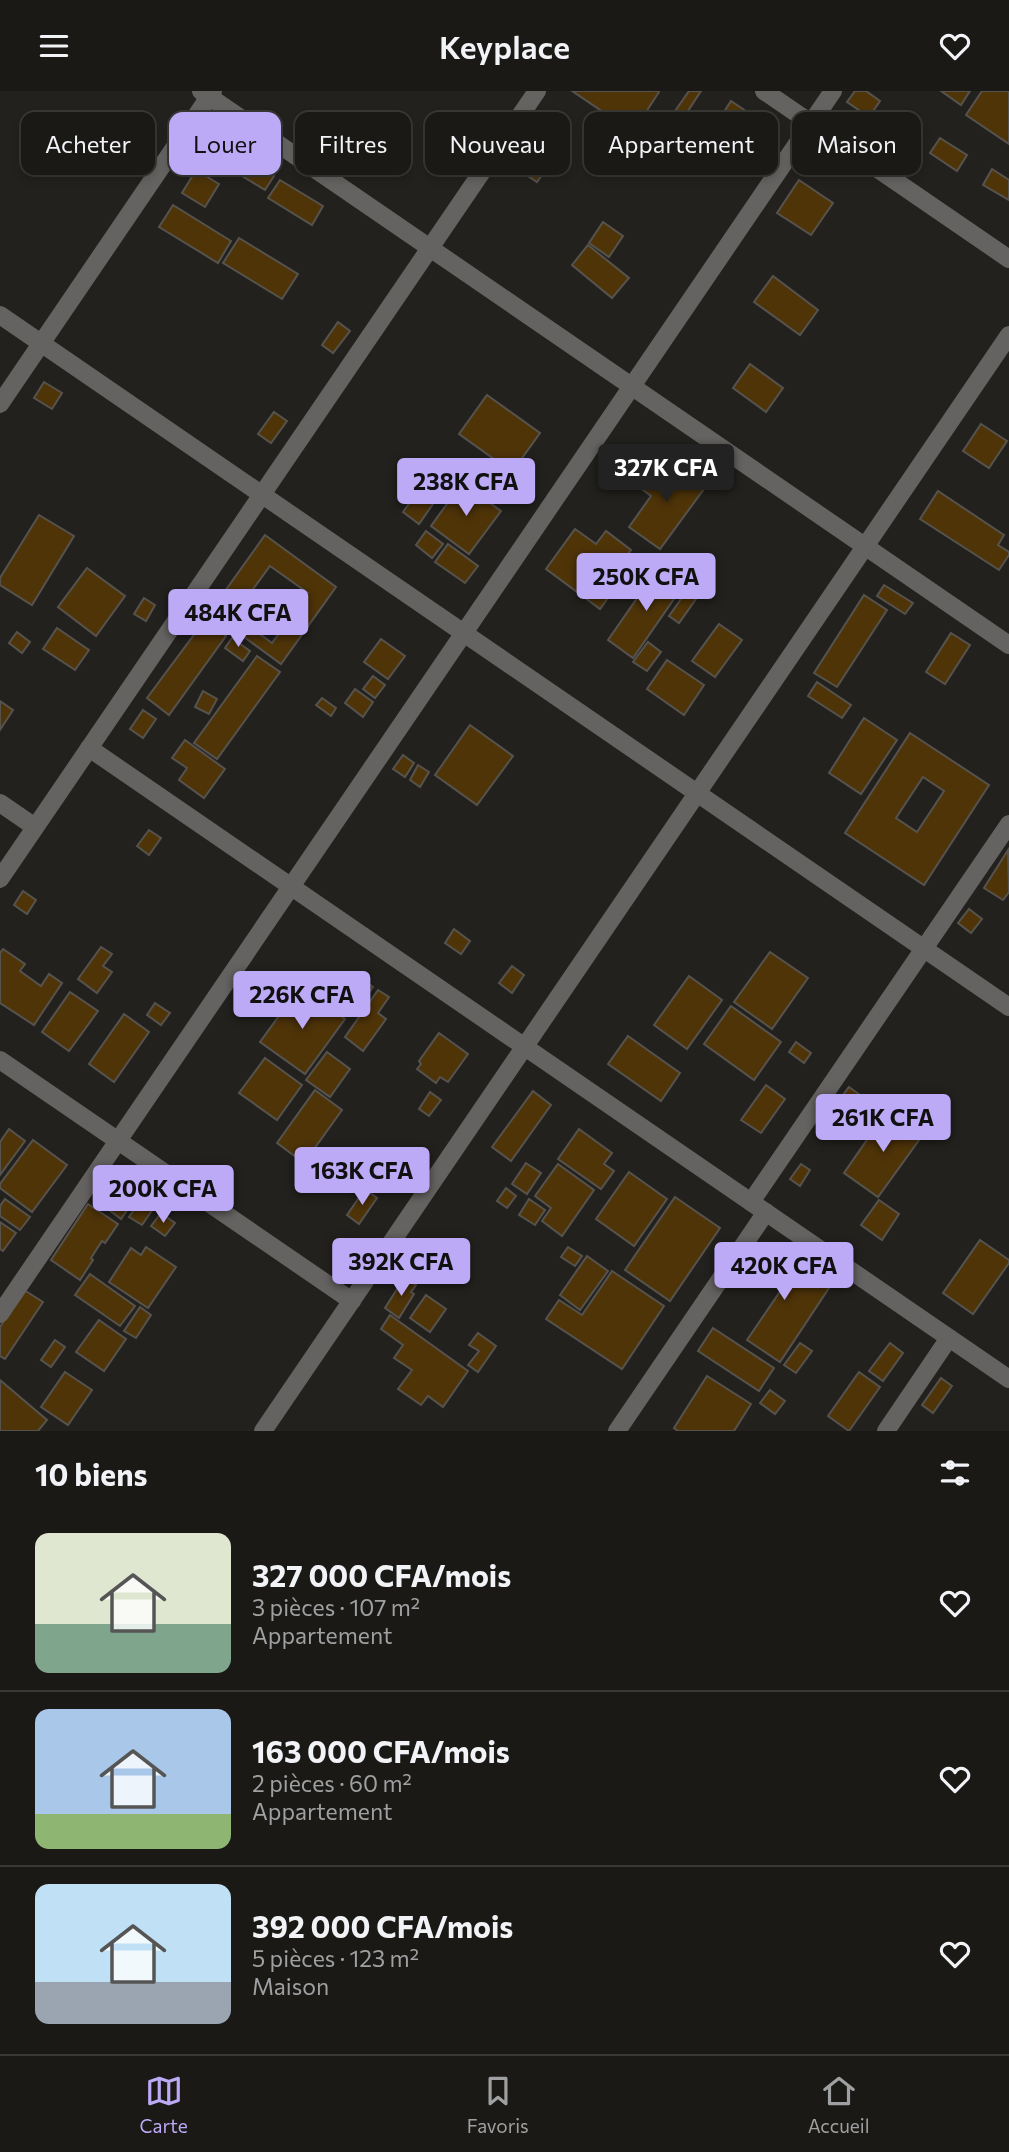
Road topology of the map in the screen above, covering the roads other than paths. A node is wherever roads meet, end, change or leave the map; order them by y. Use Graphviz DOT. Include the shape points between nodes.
graph roads {
  1 [pos="537,91"];
  2 [pos="764,91"];
  3 [pos="833,91"];
  4 [pos="208,93"];
  5 [pos="794,112"];
  6 [pos="819,112"];
  7 [pos="792,152"];
  8 [pos="886,175"];
  9 [pos="430,247"];
  10 [pos="1009,259"];
  11 [pos="0,315"];
  12 [pos="1009,335"];
  13 [pos="41,343"];
  14 [pos="632,386"];
  15 [pos="0,404"];
  16 [pos="262,494"];
  17 [pos="865,546"];
  18 [pos="464,633"];
  19 [pos="1009,645"];
  20 [pos="89,748"];
  21 [pos="697,793"];
  22 [pos="0,803"];
  23 [pos="1009,824"];
  24 [pos="35,827"];
  25 [pos="0,879"];
  26 [pos="292,887"];
  27 [pos="924,948"];
  28 [pos="1009,1007"];
  29 [pos="524,1047"];
  30 [pos="0,1060"];
  31 [pos="118,1141"];
  32 [pos="759,1207"];
  33 [pos="352,1301"];
  34 [pos="0,1314"];
  35 [pos="949,1338"];
  36 [pos="1009,1379"];
  37 [pos="263,1431"];
  38 [pos="617,1431"];
  39 [pos="886,1431"];
  1 -- 9 [label="street"];
  2 -- 5 [label="street"];
  3 -- 6 [label="street"];
  4 -- 9 [label="street"];
  4 -- 13 [label="street"];
  7 -- 14 [label="street"];
  8 -- 10 [label="street"];
  9 -- 14 [label="street"];
  9 -- 16 [label="street"];
  11 -- 13 [label="street"];
  12 -- 17 [label="street"];
  13 -- 15 [label="street"];
  13 -- 16 [label="street"];
  14 -- 17 [label="street"];
  14 -- 18 [label="street"];
  16 -- 18 [label="street"];
  16 -- 20 [label="street"];
  17 -- 19 [label="street"];
  17 -- 21 [label="street"];
  18 -- 21 [label="street"];
  18 -- 26 [label="street"];
  20 -- 24 [label="street"];
  20 -- 26 [label="street"];
  21 -- 27 [label="street"];
  21 -- 29 [label="street"];
  22 -- 24 [label="street"];
  23 -- 27 [label="street"];
  24 -- 25 [label="street"];
  26 -- 29 [label="street"];
  26 -- 31 [label="street"];
  27 -- 28 [label="street"];
  27 -- 32 [label="street"];
  29 -- 32 [label="street"];
  29 -- 33 [label="street"];
  30 -- 31 [label="street"];
  31 -- 33 [label="street"];
  31 -- 34 [label="street"];
  32 -- 35 [label="street"];
  32 -- 38 [label="street"];
  33 -- 37 [label="street"];
  35 -- 36 [label="street"];
  35 -- 39 [label="street"];
}
